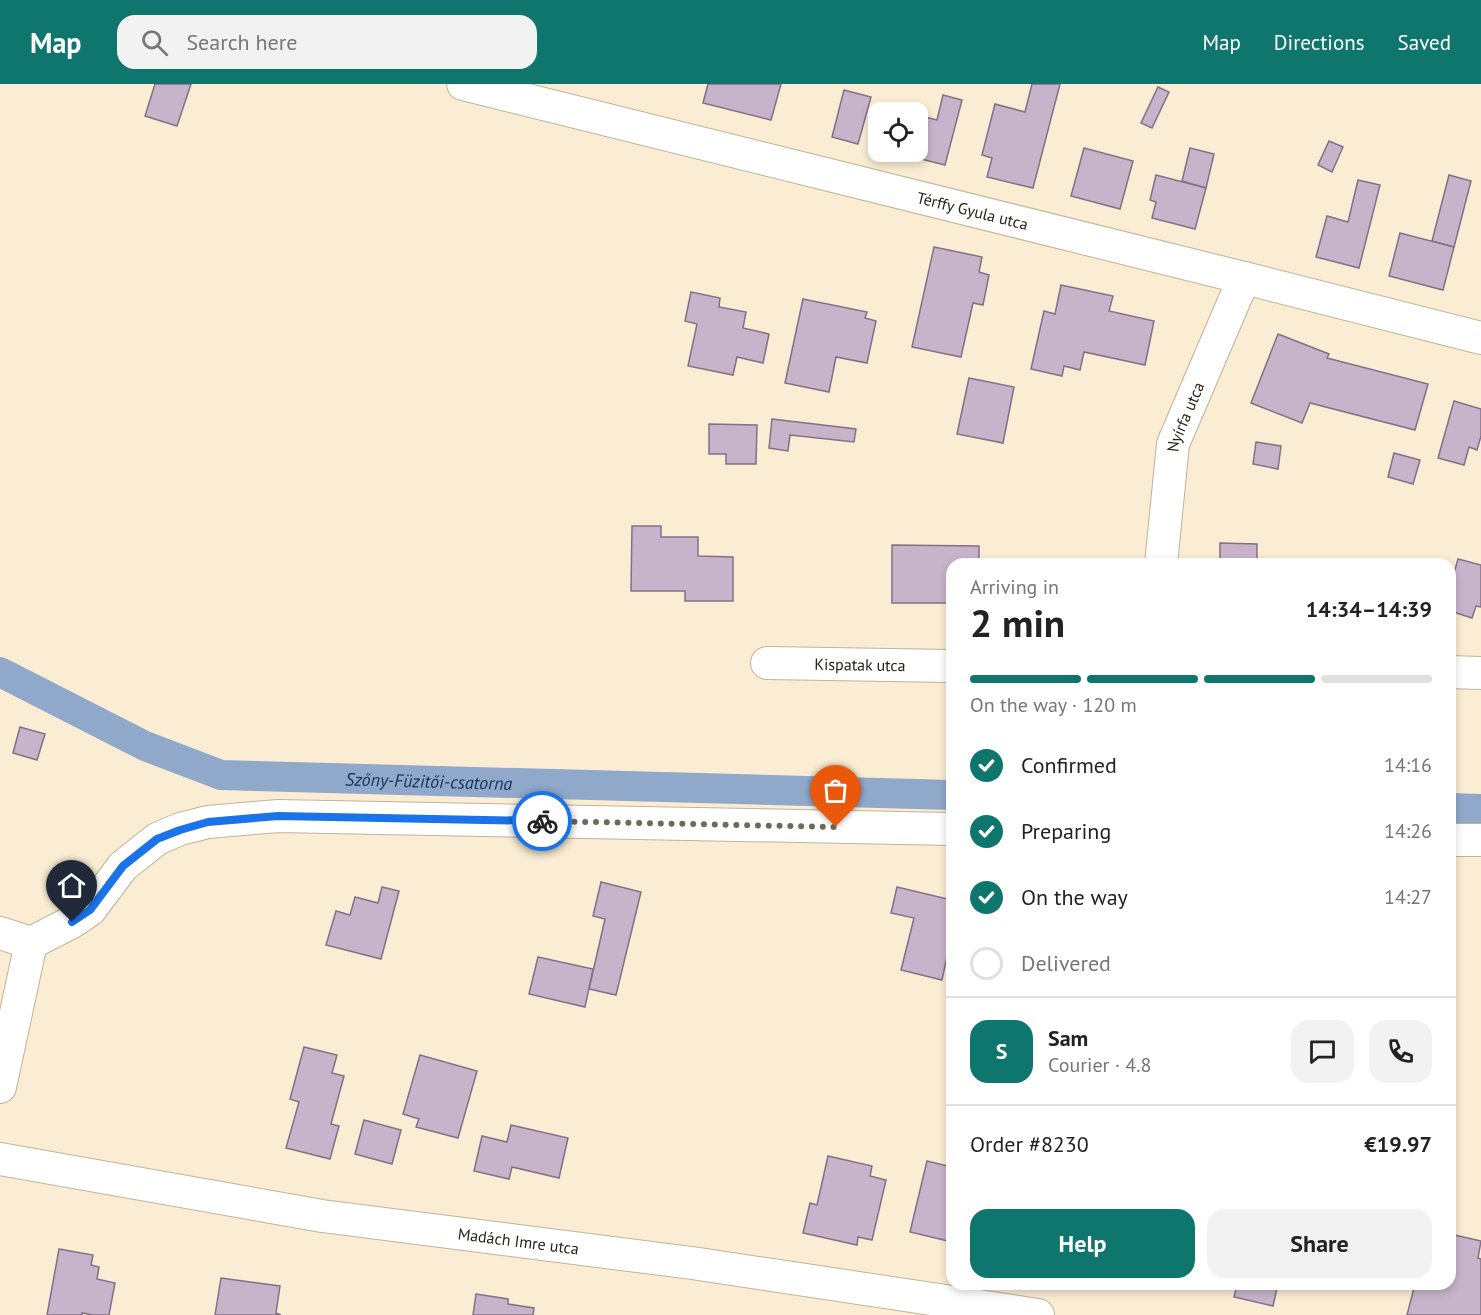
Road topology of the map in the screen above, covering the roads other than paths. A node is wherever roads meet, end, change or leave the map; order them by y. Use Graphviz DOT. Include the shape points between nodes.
graph roads {
  1 [pos="463,84"];
  2 [pos="1244,278"];
  3 [pos="1481,338"];
  4 [pos="1162,558"];
  5 [pos="767,663"];
  6 [pos="946,666"];
  7 [pos="1456,672"];
  8 [pos="1481,672"];
  9 [pos="946,830"];
  10 [pos="1456,840"];
  11 [pos="1481,840"];
  12 [pos="0,933"];
  13 [pos="31,943"];
  14 [pos="0,1088"];
  15 [pos="0,1159"];
  16 [pos="1038,1315"];
  1 -- 2 [label="street, Térffy Gyula utca"];
  2 -- 3 [label="street, Térffy Gyula utca"];
  2 -- 4 [label="street, Nyírfa utca" via="1173,444"];
  5 -- 6 [label="street, Kispatak utca"];
  7 -- 8 [label="street"];
  9 -- 13 [label="street" via="278,816 208,822 157,839 123,866 90,910"];
  10 -- 11 [label="street"];
  12 -- 13 [label="street"];
  13 -- 14 [label="street"];
  15 -- 16 [label="street, Madách Imre utca" via="322,1216 692,1263"];
}
